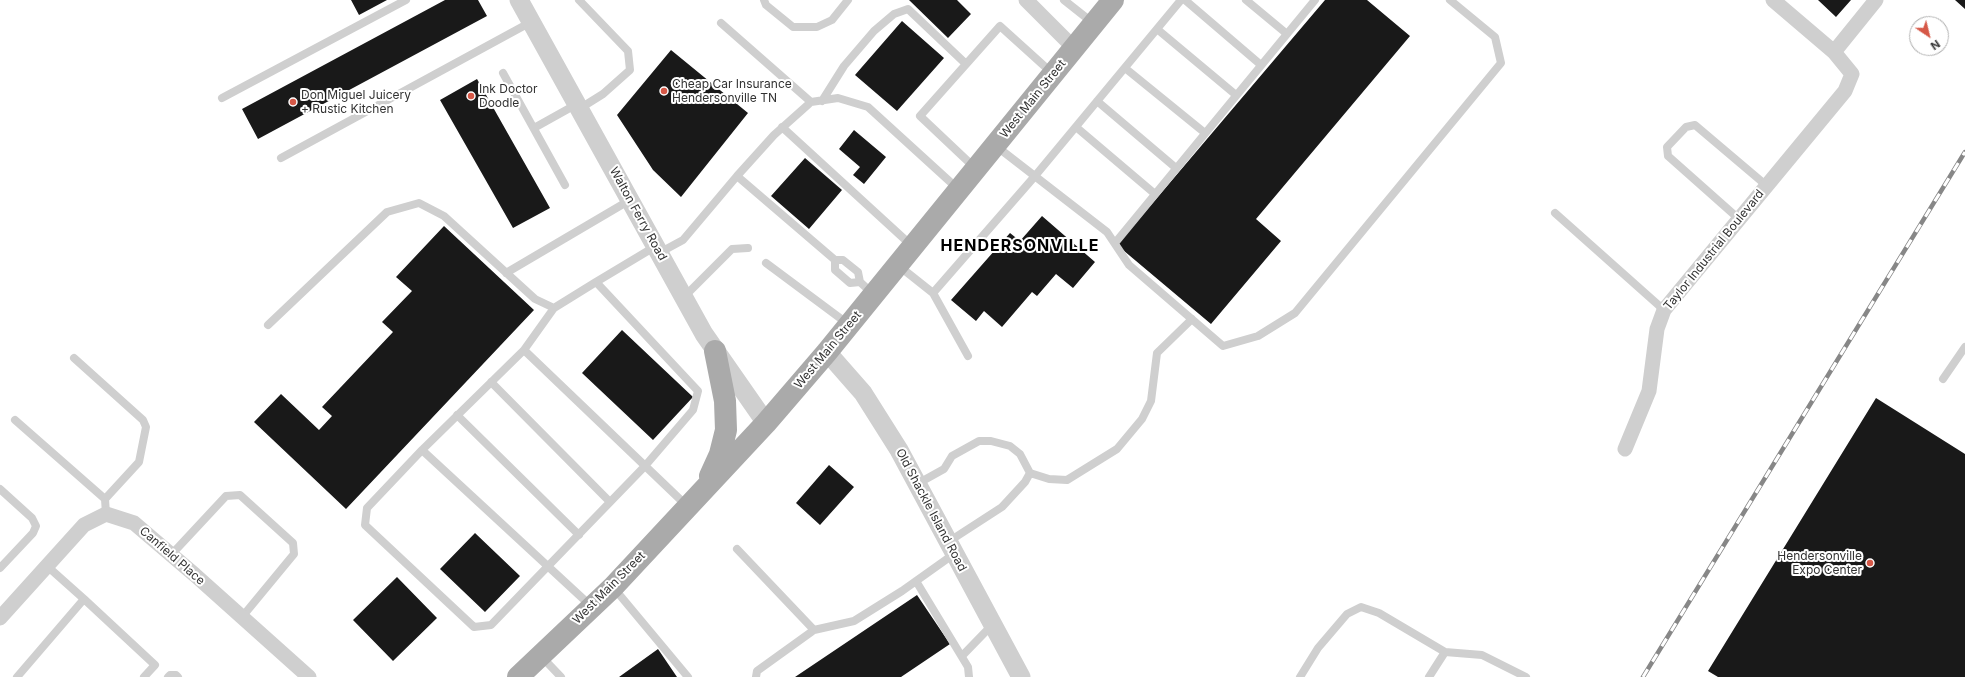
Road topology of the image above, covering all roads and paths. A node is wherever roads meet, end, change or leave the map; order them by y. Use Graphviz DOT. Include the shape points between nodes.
graph roads {
  1 [pos="406,0"];
  2 [pos="579,0"];
  3 [pos="764,0"];
  4 [pos="848,0"];
  5 [pos="1026,0"];
  6 [pos="1064,0"];
  7 [pos="1113,0"];
  8 [pos="1181,0"];
  9 [pos="1185,0"];
  10 [pos="1246,0"];
  11 [pos="1450,0"];
  12 [pos="1773,0"];
  13 [pos="1876,0"];
  14 [pos="1312,1"];
  15 [pos="523,2"];
  16 [pos="531,22"];
  17 [pos="721,23"];
  18 [pos="1094,24"];
  19 [pos="1157,30"];
  20 [pos="1287,34"];
  21 [pos="1074,48"];
  22 [pos="1834,52"];
  23 [pos="966,64"];
  24 [pos="1261,65"];
  25 [pos="1125,68"];
  26 [pos="504,74"];
  27 [pos="1053,74"];
  28 [pos="1236,95"];
  29 [pos="222,98"];
  30 [pos="822,101"];
  31 [pos="1097,101"];
  32 [pos="811,102"];
  33 [pos="578,106"];
  34 [pos="782,127"];
  35 [pos="1076,127"];
  36 [pos="534,128"];
  37 [pos="1205,133"];
  38 [pos="995,145"];
  39 [pos="280,158"];
  40 [pos="976,168"];
  41 [pos="1176,168"];
  42 [pos="737,176"];
  43 [pos="1035,176"];
  44 [pos="565,185"];
  45 [pos="1766,186"];
  46 [pos="959,190"];
  47 [pos="1155,194"];
  48 [pos="630,200"];
  49 [pos="1555,213"];
  50 [pos="1739,219"];
  51 [pos="1115,243"];
  52 [pos="913,246"];
  53 [pos="748,248"];
  54 [pos="657,250"];
  55 [pos="834,260"];
  56 [pos="766,262"];
  57 [pos="897,265"];
  58 [pos="506,273"];
  59 [pos="596,282"];
  60 [pos="867,288"];
  61 [pos="933,293"];
  62 [pos="684,297"];
  63 [pos="554,308"];
  64 [pos="1664,310"];
  65 [pos="1192,319"];
  66 [pos="268,325"];
  67 [pos="849,325"];
  68 [pos="1965,347"];
  69 [pos="524,350"];
  70 [pos="716,351"];
  71 [pos="827,352"];
  72 [pos="968,356"];
  73 [pos="74,358"];
  74 [pos="1943,379"];
  75 [pos="491,382"];
  76 [pos="457,415"];
  77 [pos="15,420"];
  78 [pos="766,423"];
  79 [pos="1625,449"];
  80 [pos="422,450"];
  81 [pos="645,466"];
  82 [pos="1030,473"];
  83 [pos="917,484"];
  84 [pos="0,489"];
  85 [pos="705,489"];
  86 [pos="610,502"];
  87 [pos="105,507"];
  88 [pos="688,507"];
  89 [pos="579,535"];
  90 [pos="951,548"];
  91 [pos="737,549"];
  92 [pos="171,555"];
  93 [pos="47,566"];
  94 [pos="548,567"];
  95 [pos="0,568"];
  96 [pos="916,581"];
  97 [pos="613,587"];
  98 [pos="84,599"];
  99 [pos="592,607"];
  100 [pos="242,617"];
  101 [pos="0,618"];
  102 [pos="992,624"];
  103 [pos="814,630"];
  104 [pos="1445,652"];
  105 [pos="541,656"];
  106 [pos="962,656"];
  107 [pos="17,677"];
  108 [pos="144,677"];
  109 [pos="168,677"];
  110 [pos="178,677"];
  111 [pos="309,677"];
  112 [pos="518,677"];
  113 [pos="561,677"];
  114 [pos="688,677"];
  115 [pos="756,677"];
  116 [pos="969,677"];
  117 [pos="1021,677"];
  118 [pos="1300,677"];
  119 [pos="1429,677"];
  120 [pos="1526,677"];
  1 -- 29 [label="lane"];
  2 -- 33 [label="lane" via="628,51 630,70 603,94"];
  3 -- 4 [label="lane" via="766,5 793,27 817,26 832,20"];
  5 -- 21 [label="street"];
  6 -- 18 [label="lane"];
  7 -- 18 [label="main road, West Main Street"];
  8 -- 19 [label="lane"];
  9 -- 24 [label="lane"];
  10 -- 20 [label="lane"];
  11 -- 65 [label="lane" via="1495,37 1501,63 1295,313 1258,336 1223,346"];
  12 -- 22 [label="street"];
  13 -- 22 [label="street"];
  14 -- 20 [label="lane"];
  15 -- 16 [label="street, Walton Ferry Road"];
  16 -- 33 [label="street, Walton Ferry Road"];
  16 -- 39 [label="lane"];
  17 -- 32 [label="lane"];
  18 -- 21 [label="main road, West Main Street"];
  19 -- 25 [label="lane"];
  19 -- 28 [label="lane"];
  20 -- 24 [label="lane"];
  21 -- 27 [label="main road, West Main Street"];
  22 -- 45 [label="street, Taylor Industrial Boulevard" via="1852,74 1845,91"];
  23 -- 27 [label="lane" via="1000,26"];
  23 -- 30 [label="lane" via="908,9 894,14 874,31 844,66"];
  23 -- 40 [label="lane" via="920,116"];
  24 -- 28 [label="lane"];
  25 -- 31 [label="lane"];
  25 -- 37 [label="lane"];
  26 -- 36 [label="lane"];
  27 -- 38 [label="main road, West Main Street"];
  28 -- 37 [label="lane"];
  30 -- 32 [label="lane"];
  30 -- 46 [label="lane" via="838,98 868,107"];
  31 -- 35 [label="lane"];
  31 -- 41 [label="lane"];
  32 -- 34 [label="lane"];
  33 -- 36 [label="lane"];
  33 -- 48 [label="street, Walton Ferry Road"];
  34 -- 42 [label="lane"];
  34 -- 52 [label="lane"];
  35 -- 43 [label="lane"];
  35 -- 47 [label="lane"];
  36 -- 44 [label="lane"];
  37 -- 41 [label="lane"];
  38 -- 40 [label="main road, West Main Street"];
  38 -- 43 [label="lane"];
  40 -- 46 [label="main road, West Main Street"];
  41 -- 47 [label="lane"];
  42 -- 54 [label="lane" via="683,240"];
  42 -- 55 [label="lane"];
  43 -- 51 [label="lane" via="1107,232"];
  43 -- 61 [label="lane"];
  45 -- 50 [label="street, Taylor Industrial Boulevard"];
  45 -- 50 [label="lane" via="1695,125 1686,126 1667,147 1668,156"];
  46 -- 52 [label="main road, West Main Street"];
  47 -- 51 [label="lane"];
  48 -- 54 [label="street, Walton Ferry Road"];
  48 -- 58 [label="lane"];
  49 -- 64 [label="lane"];
  50 -- 64 [label="street, Taylor Industrial Boulevard"];
  51 -- 65 [label="lane" via="1129,265"];
  52 -- 57 [label="main road, West Main Street"];
  53 -- 62 [label="lane" via="732,249"];
  54 -- 59 [label="lane"];
  54 -- 62 [label="street, Walton Ferry Road"];
  55 -- 60 [label="lane" via="843,260 858,272"];
  55 -- 60 [label="lane" via="835,270 850,283"];
  56 -- 67 [label="lane"];
  57 -- 60 [label="main road, West Main Street"];
  57 -- 61 [label="lane"];
  58 -- 63 [label="lane" via="535,299"];
  58 -- 66 [label="lane" via="444,216 419,203 387,212"];
  59 -- 63 [label="lane"];
  59 -- 81 [label="lane" via="698,391 693,410"];
  60 -- 67 [label="main road, West Main Street"];
  61 -- 72 [label="lane"];
  62 -- 70 [label="street, Walton Ferry Road"];
  63 -- 69 [label="lane"];
  64 -- 79 [label="street, Taylor Industrial Boulevard" via="1657,329 1648,391"];
  65 -- 82 [label="lane" via="1157,354 1151,401 1142,419 1117,449 1068,480"];
  67 -- 71 [label="main road, West Main Street"];
  68 -- 74 [label="lane"];
  69 -- 75 [label="lane"];
  69 -- 81 [label="lane"];
  70 -- 78 [label="street, Walton Ferry Road"];
  70 -- 85 [label="main road" via="725,401 726,430 720,454"];
  71 -- 78 [label="main road, West Main Street"];
  71 -- 83 [label="street, Old Shackle Island Road" via="863,393"];
  73 -- 87 [label="lane" via="143,420 146,427 139,462"];
  75 -- 76 [label="lane"];
  75 -- 86 [label="lane"];
  76 -- 80 [label="lane"];
  76 -- 89 [label="lane"];
  77 -- 87 [label="lane"];
  78 -- 85 [label="main road, West Main Street"];
  80 -- 94 [label="lane"];
  80 -- 94 [label="lane" via="367,508 365,525 474,627 491,625"];
  81 -- 86 [label="lane"];
  81 -- 88 [label="lane"];
  82 -- 83 [label="lane" via="1020,454 1010,446 979,441 952,456 944,469"];
  82 -- 90 [label="lane" via="1002,507"];
  83 -- 90 [label="street, Old Shackle Island Road"];
  84 -- 95 [label="lane" via="32,518 36,526 33,533"];
  85 -- 88 [label="main road, West Main Street"];
  86 -- 89 [label="lane"];
  87 -- 92 [label="street, Canfield Place" via="134,523"];
  87 -- 93 [label="street" via="84,525"];
  88 -- 97 [label="main road, West Main Street"];
  89 -- 94 [label="lane"];
  90 -- 96 [label="lane"];
  90 -- 102 [label="street, Old Shackle Island Road"];
  91 -- 103 [label="lane"];
  92 -- 100 [label="street, Canfield Place"];
  92 -- 100 [label="lane" via="226,496 240,495 293,543 294,554"];
  93 -- 98 [label="lane"];
  93 -- 101 [label="street"];
  94 -- 99 [label="lane"];
  96 -- 103 [label="lane" via="854,621"];
  96 -- 106 [label="lane"];
  97 -- 99 [label="main road, West Main Street"];
  97 -- 114 [label="lane"];
  98 -- 107 [label="lane"];
  98 -- 108 [label="lane" via="155,665"];
  99 -- 105 [label="main road, West Main Street"];
  100 -- 111 [label="street, Canfield Place"];
  102 -- 106 [label="lane"];
  102 -- 117 [label="street, Old Shackle Island Road"];
  103 -- 115 [label="lane" via="757,672"];
  104 -- 118 [label="lane" via="1379,613 1362,607 1347,614 1318,648"];
  104 -- 119 [label="lane"];
  104 -- 120 [label="lane" via="1482,655"];
  105 -- 112 [label="main road, West Main Street"];
  105 -- 113 [label="lane"];
  106 -- 116 [label="lane" via="968,667"];
  109 -- 110 [label="lane"];
}
